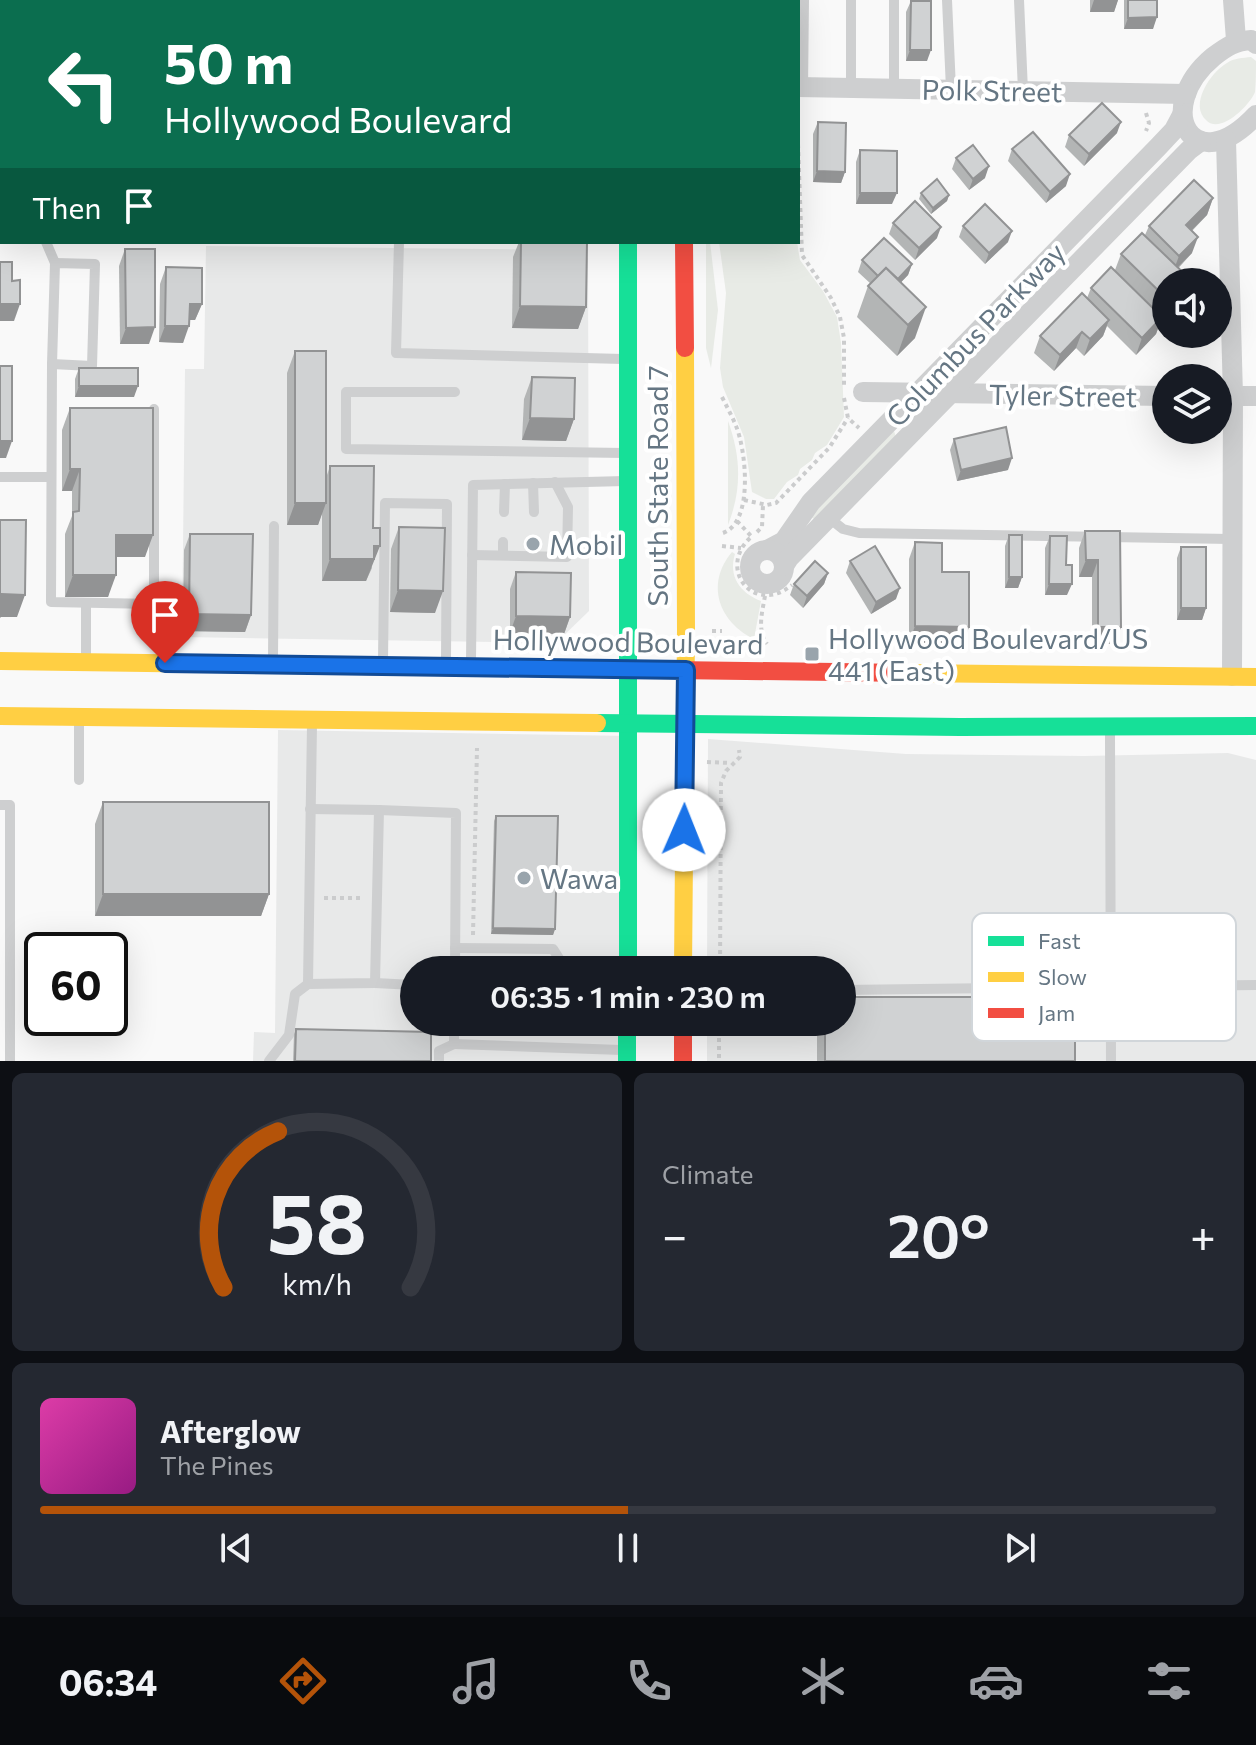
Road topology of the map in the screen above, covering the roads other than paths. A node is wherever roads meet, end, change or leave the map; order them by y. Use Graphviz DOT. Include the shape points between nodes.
graph roads {
  1 [pos="804,0"];
  2 [pos="851,0"];
  3 [pos="894,0"];
  4 [pos="947,0"];
  5 [pos="1019,0"];
  6 [pos="1233,0"];
  7 [pos="1250,40"];
  8 [pos="801,87"];
  9 [pos="851,88"];
  10 [pos="894,88"];
  11 [pos="951,89"];
  12 [pos="1023,91"];
  13 [pos="1186,94"];
  14 [pos="1182,115"];
  15 [pos="1256,115"];
  16 [pos="1226,140"];
  17 [pos="1201,141"];
  18 [pos="46,244"];
  19 [pos="399,244"];
  20 [pos="628,244"];
  21 [pos="684,244"];
  22 [pos="55,263"];
  23 [pos="627,359"];
  24 [pos="52,364"];
  25 [pos="1226,364"];
  26 [pos="455,392"];
  27 [pos="863,392"];
  28 [pos="918,393"];
  29 [pos="952,393"];
  30 [pos="1152,396"];
  31 [pos="1232,396"];
  32 [pos="1256,396"];
  33 [pos="154,409"];
  34 [pos="1228,444"];
  35 [pos="627,453"];
  36 [pos="0,477"];
  37 [pos="50,477"];
  38 [pos="627,480"];
  39 [pos="555,482"];
  40 [pos="533,483"];
  41 [pos="505,484"];
  42 [pos="504,512"];
  43 [pos="534,512"];
  44 [pos="829,518"];
  45 [pos="274,526"];
  46 [pos="1231,539"];
  47 [pos="503,542"];
  48 [pos="534,542"];
  49 [pos="759,543"];
  50 [pos="472,555"];
  51 [pos="503,555"];
  52 [pos="534,556"];
  53 [pos="784,566"];
  54 [pos="86,603"];
  55 [pos="0,661"];
  56 [pos="86,662"];
  57 [pos="273,664"];
  58 [pos="383,666"];
  59 [pos="446,666"];
  60 [pos="471,667"];
  61 [pos="629,669"];
  62 [pos="686,670"];
  63 [pos="1232,676"];
  64 [pos="1256,677"];
  65 [pos="0,716"];
  66 [pos="79,717"];
  67 [pos="312,719"];
  68 [pos="629,723"];
  69 [pos="685,724"];
  70 [pos="1110,726"];
  71 [pos="1185,726"];
  72 [pos="1256,726"];
  73 [pos="79,780"];
  74 [pos="0,805"];
  75 [pos="310,809"];
  76 [pos="379,810"];
  77 [pos="1111,913"];
  78 [pos="455,948"];
  79 [pos="455,956"];
  80 [pos="557,956"];
  81 [pos="628,956"];
  82 [pos="683,956"];
  83 [pos="375,983"];
  84 [pos="308,984"];
  85 [pos="400,984"];
  86 [pos="856,990"];
  87 [pos="972,990"];
  88 [pos="454,1036"];
  89 [pos="683,1036"];
  90 [pos="454,1044"];
  91 [pos="627,1055"];
  92 [pos="7,1056"];
  93 [pos="269,1061"];
  94 [pos="439,1061"];
  95 [pos="683,1061"];
  1 -- 8 [label="lane"];
  2 -- 9 [label="lane"];
  3 -- 10 [label="lane"];
  4 -- 11 [label="lane"];
  5 -- 12 [label="lane"];
  6 -- 7 [label="street"];
  7 -- 13 [label="street" via="1198,72"];
  8 -- 9 [label="street, Polk Street"];
  9 -- 10 [label="street, Polk Street"];
  10 -- 11 [label="street, Polk Street"];
  11 -- 12 [label="street, Polk Street"];
  12 -- 13 [label="street, Polk Street"];
  13 -- 14 [label="street"];
  14 -- 17 [label="street" via="1190,134"];
  14 -- 28 [label="street, Columbus Parkway" via="1158,147"];
  15 -- 16 [label="street"];
  16 -- 17 [label="street"];
  16 -- 25 [label="street"];
  17 -- 29 [label="street, Columbus Parkway"];
  18 -- 22 [label="lane"];
  19 -- 23 [label="lane" via="396,353"];
  20 -- 23 [label="main road, South State Road 7"];
  21 -- 62 [label="main road, South State Road 7"];
  22 -- 24 [label="lane"];
  22 -- 24 [label="lane" via="95,264 92,366"];
  23 -- 35 [label="main road, South State Road 7"];
  24 -- 37 [label="lane"];
  26 -- 35 [label="lane" via="346,392 346,449"];
  27 -- 28 [label="street, Tyler Street"];
  28 -- 29 [label="street, Tyler Street"];
  28 -- 49 [label="street, Columbus Parkway" via="811,502 784,541"];
  29 -- 30 [label="street, Tyler Street"];
  29 -- 44 [label="street, Columbus Parkway"];
  31 -- 32 [label="street"];
  33 -- 54 [label="lane" via="154,604"];
  34 -- 46 [label="street"];
  35 -- 38 [label="main road, South State Road 7"];
  36 -- 37 [label="lane"];
  37 -- 54 [label="lane" via="51,602"];
  38 -- 39 [label="lane"];
  38 -- 61 [label="main road, South State Road 7"];
  39 -- 40 [label="lane"];
  39 -- 52 [label="lane" via="568,507 567,557"];
  40 -- 41 [label="lane"];
  40 -- 43 [label="lane"];
  41 -- 42 [label="lane"];
  41 -- 50 [label="lane" via="473,485"];
  44 -- 46 [label="lane" via="859,533"];
  44 -- 53 [label="street, Columbus Parkway"];
  45 -- 57 [label="lane"];
  46 -- 63 [label="street"];
  47 -- 51 [label="lane"];
  48 -- 52 [label="lane"];
  49 -- 53 [label="street" via="779,555"];
  49 -- 53 [label="street" via="761,551 751,560 756,579 774,582"];
  50 -- 51 [label="lane"];
  50 -- 60 [label="lane"];
  51 -- 52 [label="lane"];
  54 -- 56 [label="lane"];
  55 -- 56 [label="main road, Hollywood Boulevard"];
  56 -- 57 [label="main road, Hollywood Boulevard"];
  57 -- 58 [label="main road, Hollywood Boulevard"];
  58 -- 59 [label="main road, Hollywood Boulevard"];
  58 -- 59 [label="lane" via="385,503 431,503 447,504"];
  59 -- 60 [label="main road, Hollywood Boulevard"];
  60 -- 61 [label="main road, Hollywood Boulevard"];
  61 -- 62 [label="main road, Hollywood Boulevard"];
  61 -- 68 [label="main road, South State Road 7"];
  62 -- 63 [label="main road, Hollywood Boulevard"];
  62 -- 69 [label="main road, South State Road 7"];
  63 -- 64 [label="main road, Hollywood Boulevard"];
  63 -- 71 [label="main road" via="1219,701"];
  65 -- 66 [label="main road"];
  66 -- 67 [label="main road"];
  66 -- 73 [label="lane"];
  67 -- 68 [label="main road"];
  67 -- 75 [label="lane"];
  68 -- 69 [label="main road"];
  68 -- 81 [label="main road, South State Road 7"];
  69 -- 70 [label="main road"];
  69 -- 82 [label="main road, South State Road 7"];
  70 -- 71 [label="main road"];
  70 -- 77 [label="lane"];
  71 -- 72 [label="main road"];
  74 -- 92 [label="lane" via="10,805"];
  75 -- 76 [label="lane"];
  75 -- 84 [label="lane"];
  76 -- 78 [label="lane" via="456,813"];
  76 -- 83 [label="lane"];
  78 -- 79 [label="lane"];
  78 -- 80 [label="lane" via="553,949"];
  83 -- 84 [label="lane"];
  83 -- 85 [label="lane"];
  84 -- 93 [label="lane" via="295,994 289,1035"];
  86 -- 87 [label="lane"];
  88 -- 90 [label="lane"];
  89 -- 95 [label="main road"];
  90 -- 91 [label="lane"];
  90 -- 94 [label="lane" via="439,1051"];
}
